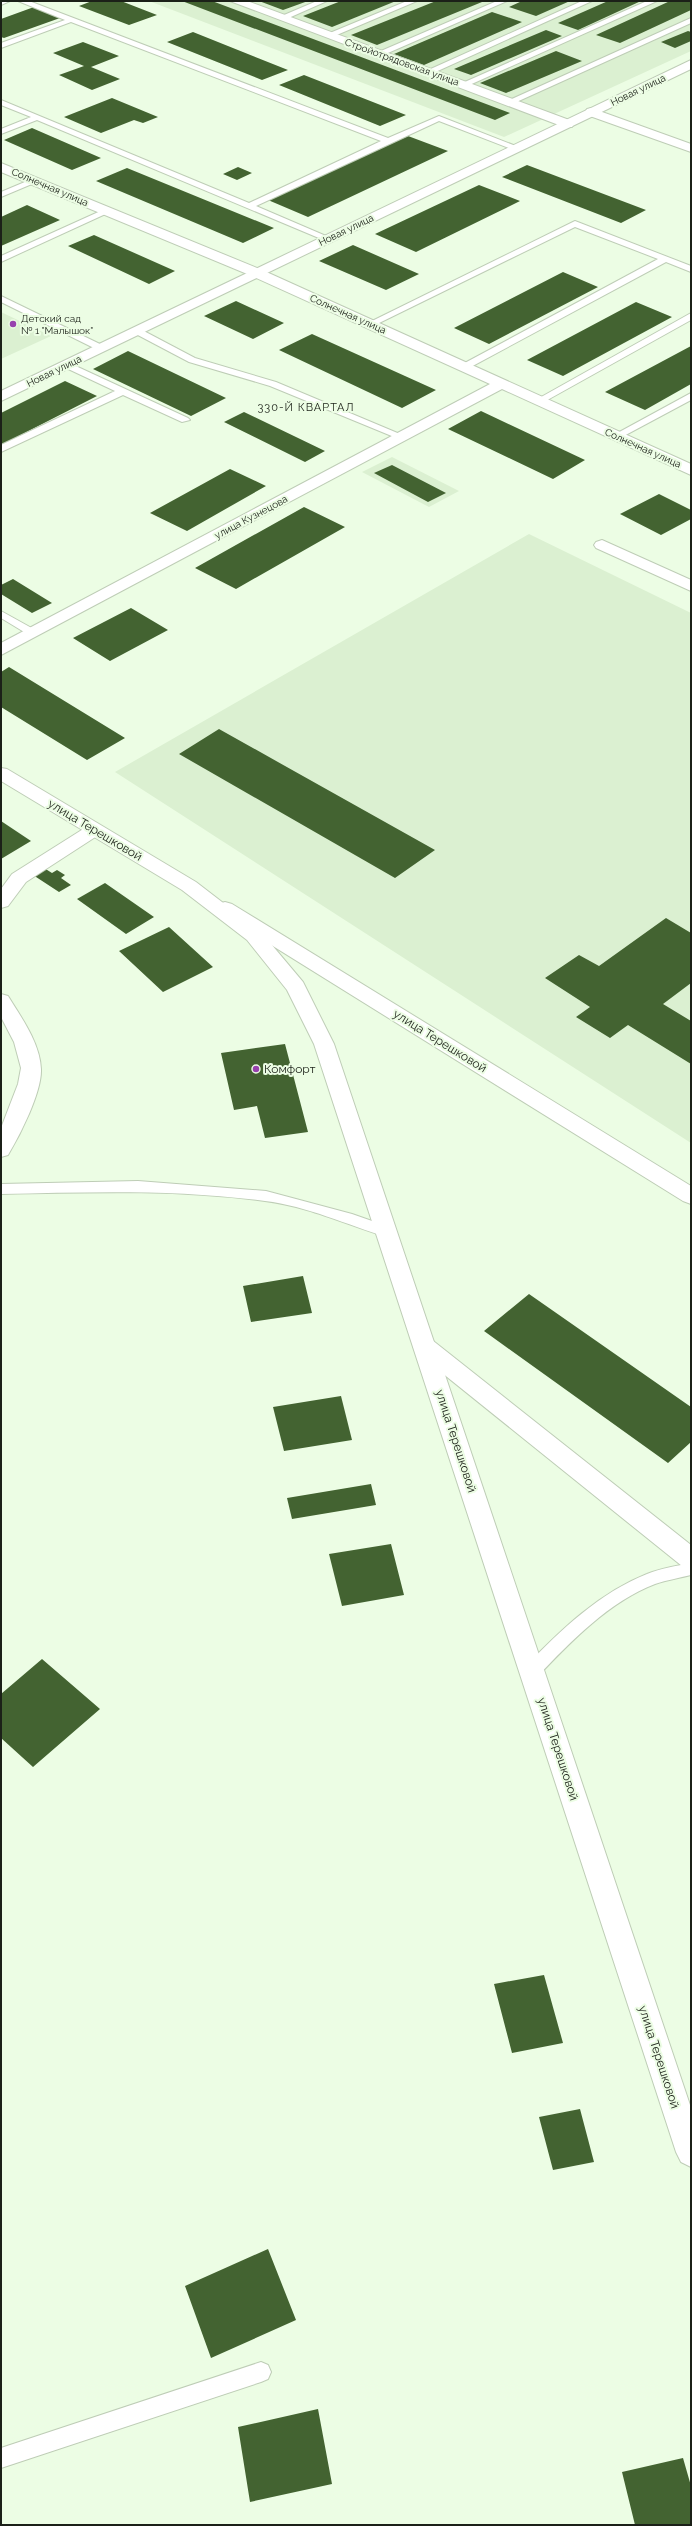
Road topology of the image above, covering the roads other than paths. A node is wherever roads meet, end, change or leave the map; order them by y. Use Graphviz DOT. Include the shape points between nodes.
graph roads {
  1 [pos="22,1"];
  2 [pos="238,1"];
  3 [pos="323,1"];
  4 [pos="413,1"];
  5 [pos="503,1"];
  6 [pos="588,1"];
  7 [pos="653,1"];
  8 [pos="281,18"];
  9 [pos="71,20"];
  10 [pos="691,20"];
  11 [pos="328,35"];
  12 [pos="2,46"];
  13 [pos="378,54"];
  14 [pos="691,64"];
  15 [pos="428,72"];
  16 [pos="462,85"];
  17 [pos="1,102"];
  18 [pos="509,102"];
  19 [pos="591,112"];
  20 [pos="38,117"];
  21 [pos="568,124"];
  22 [pos="1,132"];
  23 [pos="388,141"];
  24 [pos="517,148"];
  25 [pos="691,148"];
  26 [pos="1,167"];
  27 [pos="35,181"];
  28 [pos="1,195"];
  29 [pos="249,206"];
  30 [pos="108,211"];
  31 [pos="329,239"];
  32 [pos="1,259"];
  33 [pos="665,259"];
  34 [pos="691,269"];
  35 [pos="257,273"];
  36 [pos="1,299"];
  37 [pos="691,316"];
  38 [pos="370,324"];
  39 [pos="137,331"];
  40 [pos="101,348"];
  41 [pos="67,365"];
  42 [pos="464,367"];
  43 [pos="501,384"];
  44 [pos="123,391"];
  45 [pos="691,396"];
  46 [pos="1,397"];
  47 [pos="539,401"];
  48 [pos="185,420"];
  49 [pos="617,436"];
  50 [pos="402,437"];
  51 [pos="1,449"];
  52 [pos="691,470"];
  53 [pos="602,545"];
  54 [pos="691,586"];
  55 [pos="1,614"];
  56 [pos="33,633"];
  57 [pos="1,650"];
  58 [pos="2,774"];
  59 [pos="94,830"];
  60 [pos="188,886"];
  61 [pos="2,899"];
  62 [pos="1,1001"];
  63 [pos="1,1150"];
  64 [pos="1,1189"];
  65 [pos="691,1196"];
  66 [pos="387,1232"];
  67 [pos="424,1346"];
  68 [pos="691,1559"];
  69 [pos="691,1569"];
  70 [pos="532,1671"];
  71 [pos="691,2152"];
  72 [pos="260,2372"];
  73 [pos="1,2458"];
  1 -- 9 [label="lane"];
  2 -- 8 [label="street, Стройотрядовская улица"];
  3 -- 8 [label="lane"];
  4 -- 11 [label="lane"];
  5 -- 13 [label="lane"];
  6 -- 15 [label="lane"];
  7 -- 16 [label="lane"];
  8 -- 11 [label="street, Стройотрядовская улица"];
  9 -- 12 [label="lane"];
  9 -- 23 [label="lane"];
  10 -- 18 [label="lane"];
  11 -- 13 [label="street, Стройотрядовская улица"];
  13 -- 15 [label="street, Стройотрядовская улица"];
  14 -- 19 [label="street, Новая улица"];
  15 -- 16 [label="street, Стройотрядовская улица"];
  16 -- 18 [label="street, Стройотрядовская улица"];
  17 -- 20 [label="lane"];
  18 -- 21 [label="street, Стройотрядовская улица"];
  19 -- 21 [label="street, Новая улица"];
  19 -- 25 [label="street"];
  20 -- 22 [label="lane"];
  20 -- 29 [label="lane"];
  21 -- 24 [label="street, Новая улица"];
  23 -- 24 [label="lane" via="439,118"];
  23 -- 29 [label="lane"];
  24 -- 31 [label="street, Новая улица"];
  26 -- 27 [label="street, Солнечная улица"];
  27 -- 28 [label="lane"];
  27 -- 30 [label="street, Солнечная улица"];
  29 -- 31 [label="lane"];
  30 -- 32 [label="lane"];
  30 -- 35 [label="street, Солнечная улица"];
  31 -- 35 [label="street, Новая улица"];
  33 -- 34 [label="lane"];
  33 -- 38 [label="lane" via="575,224"];
  33 -- 42 [label="lane"];
  35 -- 38 [label="street, Солнечная улица"];
  35 -- 39 [label="street, Новая улица"];
  36 -- 40 [label="lane"];
  37 -- 47 [label="lane"];
  38 -- 42 [label="street, Солнечная улица"];
  39 -- 40 [label="street, Новая улица"];
  39 -- 50 [label="lane" via="192,360 273,384"];
  40 -- 41 [label="street, Новая улица"];
  41 -- 44 [label="lane"];
  41 -- 46 [label="street, Новая улица"];
  42 -- 43 [label="street, Солнечная улица"];
  43 -- 47 [label="street, Солнечная улица"];
  43 -- 50 [label="street, улица Кузнецова"];
  44 -- 48 [label="lane"];
  44 -- 51 [label="lane"];
  45 -- 49 [label="lane"];
  47 -- 49 [label="street, Солнечная улица"];
  49 -- 52 [label="street, Солнечная улица"];
  50 -- 56 [label="street, улица Кузнецова"];
  53 -- 54 [label="street"];
  55 -- 56 [label="lane"];
  56 -- 57 [label="street, улица Кузнецова"];
  58 -- 59 [label="street, улица Терешковой"];
  59 -- 60 [label="street, улица Терешковой"];
  59 -- 61 [label="street" via="19,878"];
  60 -- 65 [label="street, улица Терешковой"];
  60 -- 66 [label="street, улица Терешковой" via="254,936 296,987 324,1044"];
  62 -- 63 [label="street" via="20,1031 32,1070 14,1125"];
  64 -- 66 [label="lane" via="138,1186 266,1196 352,1219"];
  66 -- 67 [label="street, улица Терешковой"];
  67 -- 68 [label="street"];
  67 -- 70 [label="street, улица Терешковой"];
  69 -- 70 [label="lane" via="651,1579 609,1602 564,1637"];
  70 -- 71 [label="street, улица Терешковой"];
  72 -- 73 [label="lane"];
}
